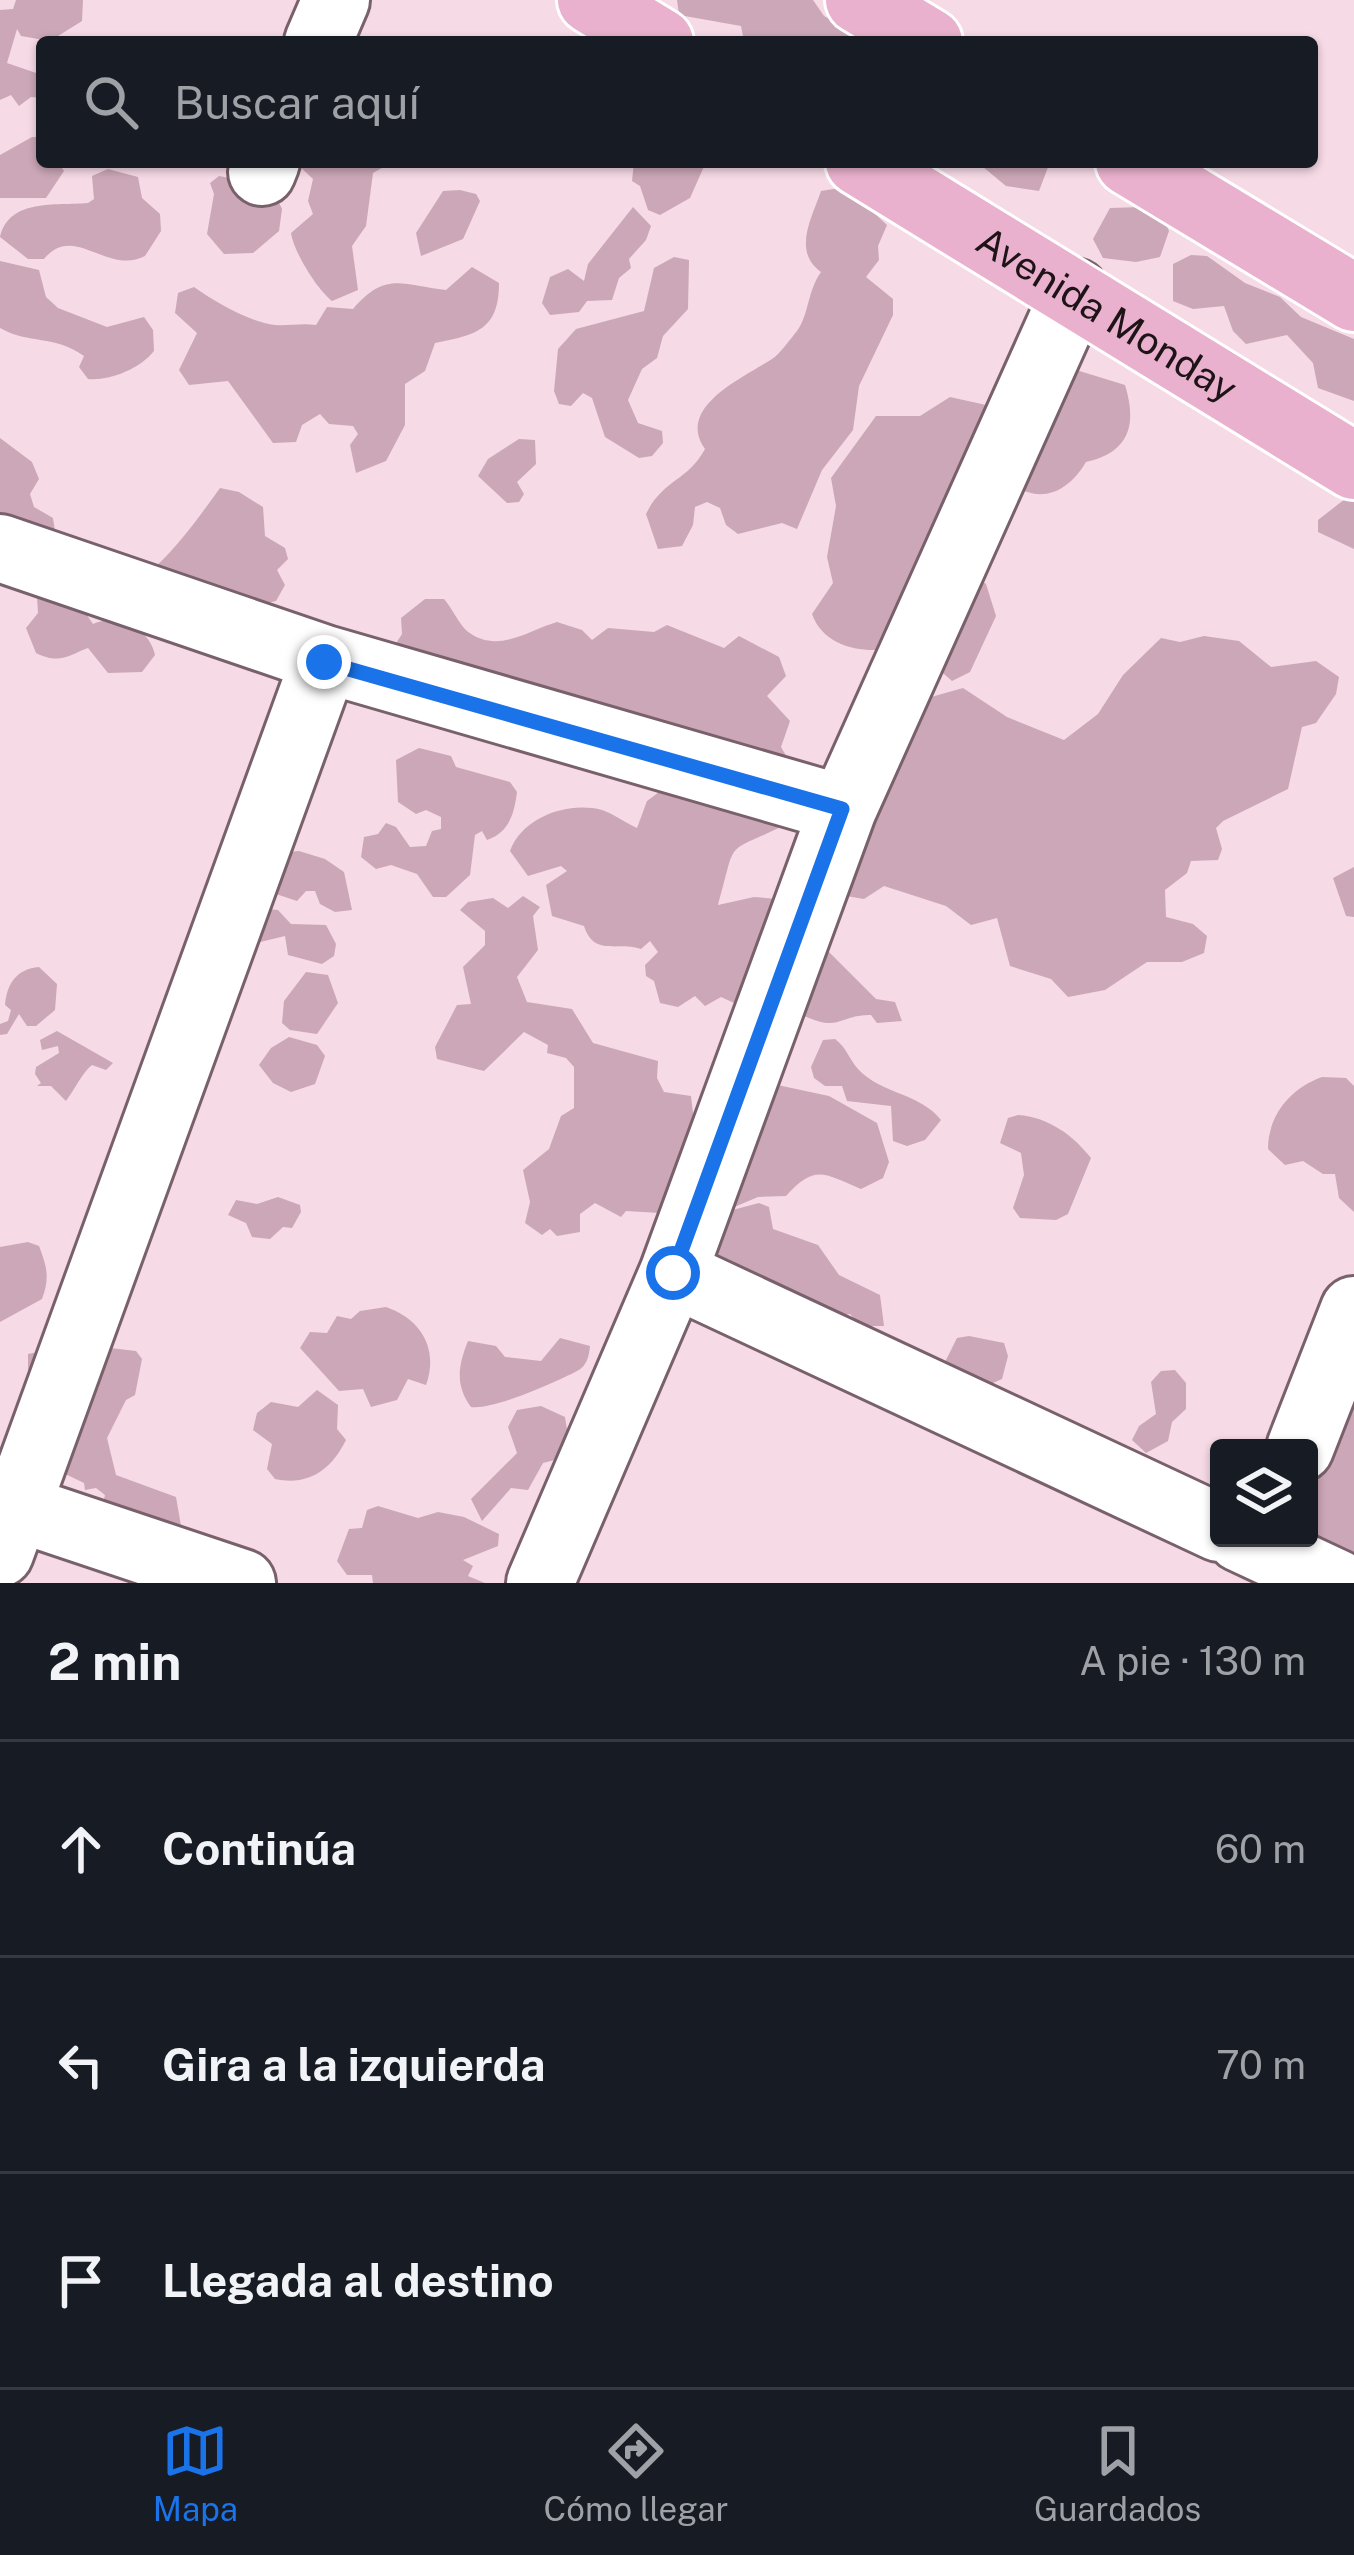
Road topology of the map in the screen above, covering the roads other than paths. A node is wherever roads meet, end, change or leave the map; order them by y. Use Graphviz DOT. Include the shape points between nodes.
graph roads {
  1 [pos="336,0"];
  2 [pos="859,0"];
  3 [pos="321,36"];
  4 [pos="919,36"];
  5 [pos="869,168"];
  6 [pos="1139,168"];
  7 [pos="1075,292"];
  8 [pos="1354,298"];
  9 [pos="1354,466"];
  10 [pos="0,548"];
  11 [pos="325,659"];
  12 [pos="842,809"];
  13 [pos="673,1273"];
  14 [pos="1354,1310"];
  15 [pos="1304,1439"];
  16 [pos="6,1521"];
  17 [pos="1210,1530"];
  18 [pos="1246,1547"];
  19 [pos="242,1583"];
  20 [pos="540,1583"];
  21 [pos="1336,1583"];
  1 -- 3 [label="street"];
  2 -- 4 [label="main road"];
  5 -- 7 [label="main road, Avenida Monday"];
  6 -- 8 [label="main road"];
  7 -- 9 [label="main road, Avenida Monday"];
  7 -- 12 [label="street"];
  10 -- 11 [label="street"];
  11 -- 12 [label="street"];
  11 -- 16 [label="street"];
  12 -- 13 [label="street"];
  13 -- 17 [label="street"];
  13 -- 20 [label="street"];
  14 -- 15 [label="street"];
  16 -- 19 [label="street"];
  18 -- 21 [label="street"];
}
